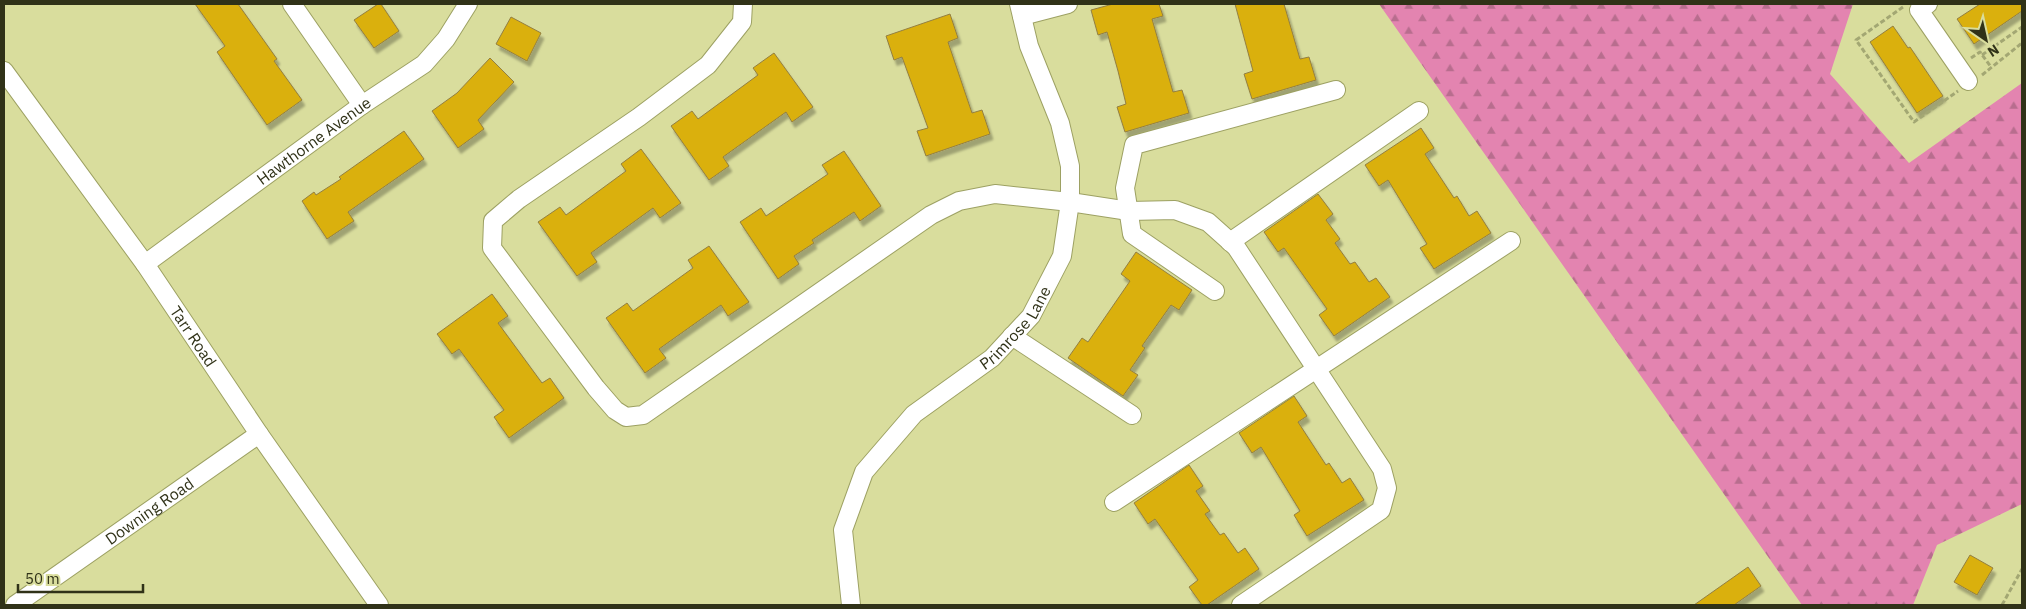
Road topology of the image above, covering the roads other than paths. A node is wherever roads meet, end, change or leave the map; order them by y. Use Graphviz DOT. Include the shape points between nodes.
graph roads {
  1 [pos="292,4"];
  2 [pos="468,4"];
  3 [pos="743,4"];
  4 [pos="1068,4"];
  5 [pos="1919,9"];
  6 [pos="1020,10"];
  7 [pos="4,72"];
  8 [pos="1969,83"];
  9 [pos="1336,90"];
  10 [pos="362,106"];
  11 [pos="1419,111"];
  12 [pos="1070,202"];
  13 [pos="1128,212"];
  14 [pos="1510,241"];
  15 [pos="1230,242"];
  16 [pos="145,264"];
  17 [pos="1215,291"];
  18 [pos="1012,336"];
  19 [pos="1317,369"];
  20 [pos="1132,415"];
  21 [pos="259,434"];
  22 [pos="1114,502"];
  23 [pos="15,605"];
  24 [pos="380,605"];
  25 [pos="851,605"];
  26 [pos="1242,605"];
  1 -- 10 [label="street"];
  2 -- 10 [label="street, Hawthorne Avenue" via="446,39 424,64"];
  3 -- 12 [label="street" via="742,22 708,65 639,117 519,199 493,221 492,248 596,388 615,410 626,417 644,415 931,215 959,201 995,194"];
  4 -- 6 [label="street"];
  5 -- 8 [label="street"];
  6 -- 12 [label="street, Primrose Lane" via="1030,46 1060,123 1070,166"];
  7 -- 16 [label="street, Tarr Road"];
  9 -- 13 [label="street" via="1134,145 1125,188"];
  10 -- 16 [label="street, Hawthorne Avenue"];
  11 -- 15 [label="street"];
  12 -- 13 [label="street"];
  12 -- 18 [label="street, Primrose Lane" via="1062,256 1031,316"];
  13 -- 15 [label="street" via="1175,210 1208,222"];
  13 -- 17 [label="street" via="1132,234"];
  14 -- 19 [label="street"];
  15 -- 19 [label="street"];
  16 -- 21 [label="street, Tarr Road"];
  18 -- 20 [label="street"];
  18 -- 25 [label="street, Primrose Lane" via="992,358 914,414 864,472 843,530"];
  19 -- 22 [label="street"];
  19 -- 26 [label="street" via="1382,469 1388,488 1381,510"];
  21 -- 23 [label="street, Downing Road"];
  21 -- 24 [label="street, Tarr Road"];
}
